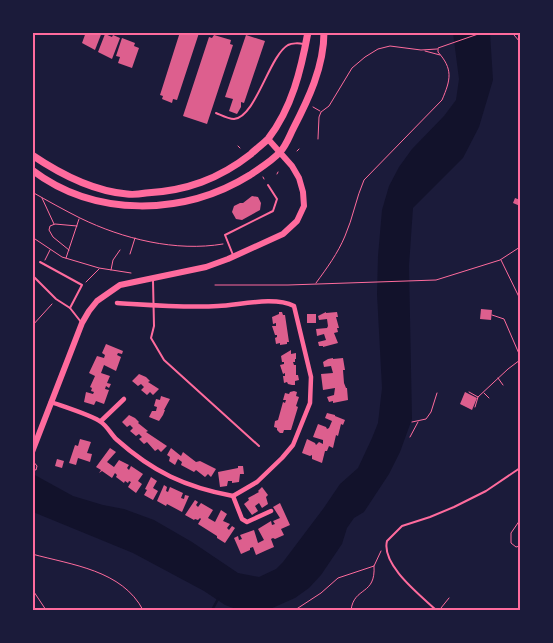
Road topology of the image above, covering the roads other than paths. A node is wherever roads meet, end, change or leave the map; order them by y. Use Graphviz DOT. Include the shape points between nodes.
graph roads {
  1 [pos="308,32"];
  2 [pos="324,32"];
  3 [pos="306,44"];
  4 [pos="216,113"];
  5 [pos="268,139"];
  6 [pos="280,153"];
  7 [pos="32,155"];
  8 [pos="32,170"];
  9 [pos="268,185"];
  10 [pos="234,257"];
  11 [pos="40,262"];
  12 [pos="32,275"];
  13 [pos="153,278"];
  14 [pos="118,303"];
  15 [pos="154,305"];
  16 [pos="70,308"];
  17 [pos="82,323"];
  18 [pos="124,399"];
  19 [pos="51,402"];
  20 [pos="101,421"];
  21 [pos="259,446"];
  22 [pos="32,452"];
  23 [pos="520,468"];
  24 [pos="233,496"];
  25 [pos="271,510"];
  26 [pos="438,610"];
  1 -- 3 [label="main road"];
  2 -- 6 [label="main road" via="314,85"];
  3 -- 4 [label="lane" via="288,45 278,56 248,110 240,117 233,119"];
  3 -- 5 [label="main road" via="295,87"];
  5 -- 6 [label="main road"];
  5 -- 7 [label="main road" via="234,166 211,179 167,192 127,194 92,186 57,172"];
  6 -- 8 [label="main road" via="218,191 198,199 155,206 98,201 62,189"];
  6 -- 10 [label="main road" via="299,178 304,206 297,221 283,234"];
  9 -- 10 [label="lane" via="277,199 272,211 225,235"];
  10 -- 13 [label="main road" via="206,267"];
  11 -- 16 [label="lane" via="82,286"];
  12 -- 16 [label="lane"];
  13 -- 15 [label="lane"];
  13 -- 17 [label="main road" via="120,285 89,311"];
  14 -- 15 [label="street"];
  15 -- 21 [label="lane" via="151,338 164,360"];
  15 -- 24 [label="street" via="280,302 294,306 311,377 310,404 293,444 282,458 257,482"];
  16 -- 17 [label="lane"];
  17 -- 19 [label="main road"];
  18 -- 20 [label="street"];
  19 -- 20 [label="street"];
  19 -- 22 [label="main road"];
  20 -- 24 [label="street" via="115,438 175,480 204,491"];
  23 -- 26 [label="lane" via="454,506 402,526 387,541 386,555 401,578"];
  24 -- 25 [label="street" via="242,519 247,522"];
}
